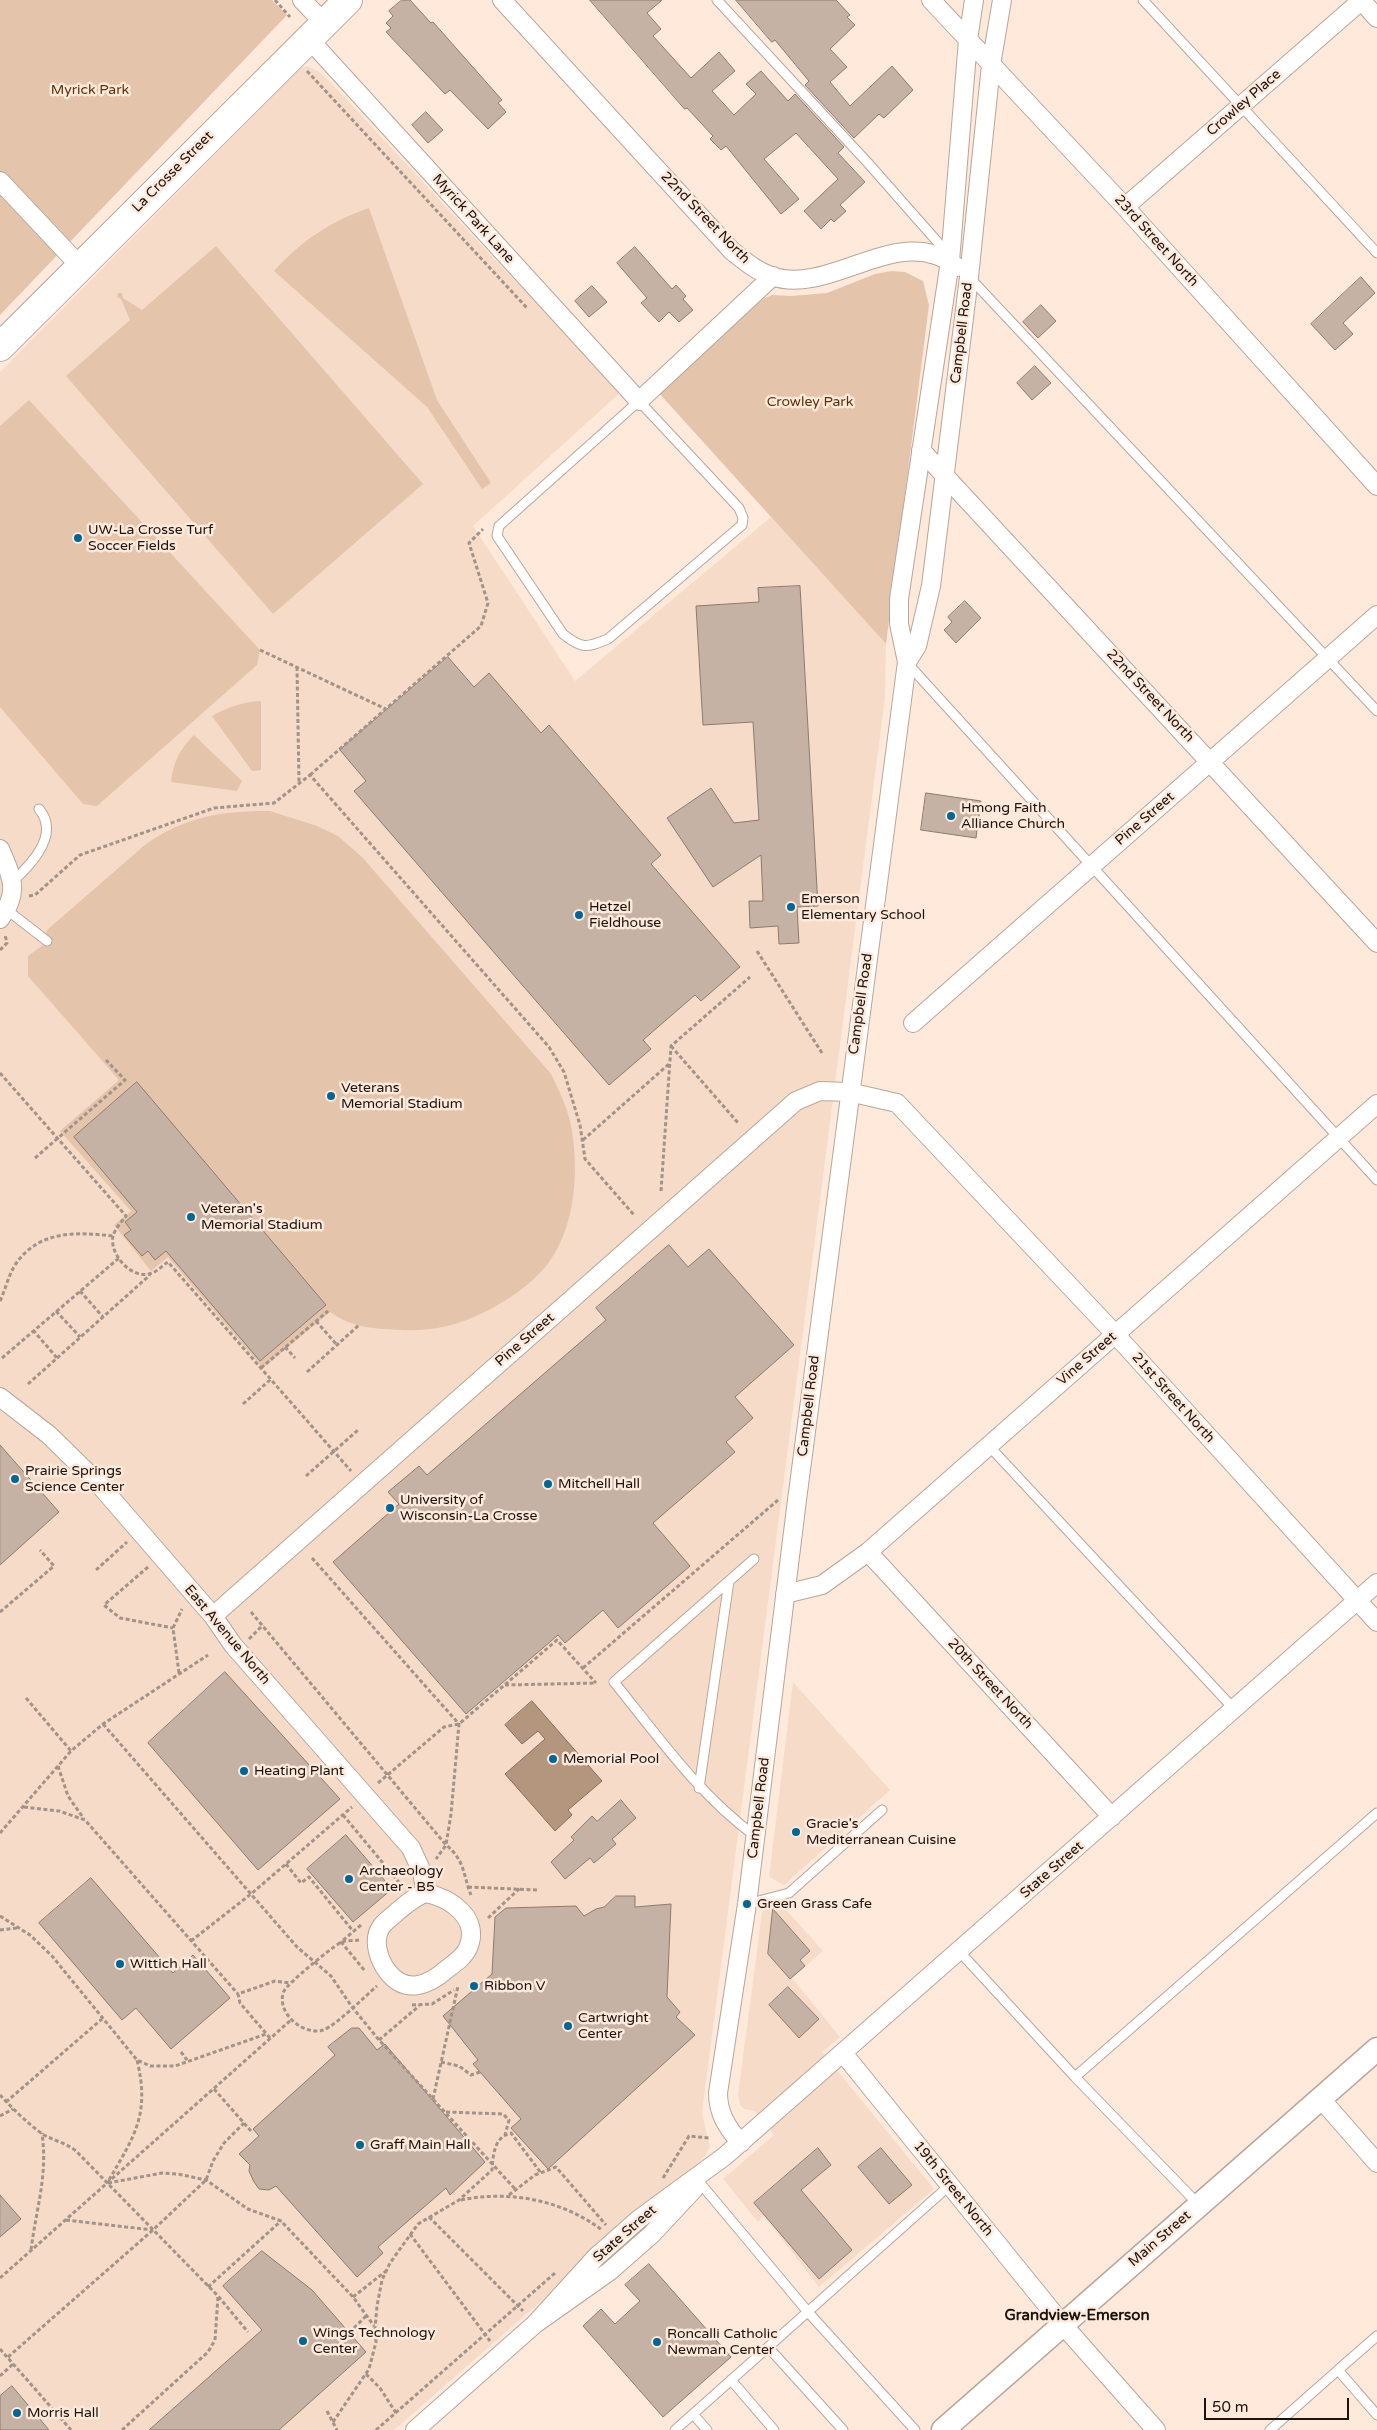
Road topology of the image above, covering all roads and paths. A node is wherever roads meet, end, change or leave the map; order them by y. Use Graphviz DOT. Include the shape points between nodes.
graph roads {
  1 [pos="275,0"];
  2 [pos="302,0"];
  3 [pos="348,0"];
  4 [pos="502,0"];
  5 [pos="717,0"];
  6 [pos="930,0"];
  7 [pos="974,0"];
  8 [pos="1002,0"];
  9 [pos="1143,0"];
  10 [pos="1361,0"];
  11 [pos="290,17"];
  12 [pos="1377,18"];
  13 [pos="308,38"];
  14 [pos="968,40"];
  15 [pos="992,65"];
  16 [pos="1241,106"];
  17 [pos="0,181"];
  18 [pos="1125,207"];
  19 [pos="1377,253"];
  20 [pos="950,258"];
  21 [pos="80,266"];
  22 [pos="772,276"];
  23 [pos="969,277"];
  24 [pos="530,311"];
  25 [pos="0,347"];
  26 [pos="639,400"];
  27 [pos="921,450"];
  28 [pos="944,474"];
  29 [pos="1377,486"];
  30 [pos="475,537"];
  31 [pos="1377,615"];
  32 [pos="260,650"];
  33 [pos="1328,658"];
  34 [pos="907,662"];
  35 [pos="297,667"];
  36 [pos="386,708"];
  37 [pos="1377,711"];
  38 [pos="1210,761"];
  39 [pos="310,775"];
  40 [pos="299,784"];
  41 [pos="39,809"];
  42 [pos="0,849"];
  43 [pos="1091,866"];
  44 [pos="13,881"];
  45 [pos="34,895"];
  46 [pos="6,909"];
  47 [pos="47,941"];
  48 [pos="1377,944"];
  49 [pos="757,951"];
  50 [pos="750,977"];
  51 [pos="913,1023"];
  52 [pos="671,1046"];
  53 [pos="822,1053"];
  54 [pos="106,1060"];
  55 [pos="670,1064"];
  56 [pos="0,1073"];
  57 [pos="849,1092"];
  58 [pos="1377,1104"];
  59 [pos="739,1124"];
  60 [pos="1338,1138"];
  61 [pos="58,1139"];
  62 [pos="583,1140"];
  63 [pos="35,1158"];
  64 [pos="1377,1180"];
  65 [pos="662,1191"];
  66 [pos="634,1215"];
  67 [pos="113,1236"];
  68 [pos="119,1258"];
  69 [pos="152,1274"];
  70 [pos="80,1291"];
  71 [pos="0,1301"];
  72 [pos="56,1311"];
  73 [pos="328,1311"];
  74 [pos="103,1317"];
  75 [pos="316,1321"];
  76 [pos="359,1325"];
  77 [pos="33,1330"];
  78 [pos="1115,1334"];
  79 [pos="80,1337"];
  80 [pos="337,1345"];
  81 [pos="285,1347"];
  82 [pos="2,1358"];
  83 [pos="57,1358"];
  84 [pos="295,1358"];
  85 [pos="261,1368"];
  86 [pos="307,1372"];
  87 [pos="271,1379"];
  88 [pos="28,1384"];
  89 [pos="0,1396"];
  90 [pos="244,1404"];
  91 [pos="358,1430"];
  92 [pos="989,1446"];
  93 [pos="334,1452"];
  94 [pos="306,1476"];
  95 [pos="362,1484"];
  96 [pos="778,1500"];
  97 [pos="127,1542"];
  98 [pos="40,1550"];
  99 [pos="868,1552"];
  100 [pos="312,1558"];
  101 [pos="754,1559"];
  102 [pos="149,1567"];
  103 [pos="96,1570"];
  104 [pos="729,1581"];
  105 [pos="1377,1583"];
  106 [pos="785,1594"];
  107 [pos="1356,1601"];
  108 [pos="182,1609"];
  109 [pos="0,1612"];
  110 [pos="212,1616"];
  111 [pos="1377,1622"];
  112 [pos="263,1626"];
  113 [pos="172,1628"];
  114 [pos="247,1641"];
  115 [pos="208,1654"];
  116 [pos="583,1668"];
  117 [pos="179,1673"];
  118 [pos="614,1682"];
  119 [pos="596,1683"];
  120 [pos="505,1685"];
  121 [pos="26,1698"];
  122 [pos="1234,1709"];
  123 [pos="103,1724"];
  124 [pos="459,1724"];
  125 [pos="71,1751"];
  126 [pos="58,1766"];
  127 [pos="378,1783"];
  128 [pos="700,1788"];
  129 [pos="356,1804"];
  130 [pos="24,1807"];
  131 [pos="882,1810"];
  132 [pos="1377,1813"];
  133 [pos="343,1815"];
  134 [pos="1112,1817"];
  135 [pos="85,1820"];
  136 [pos="0,1832"];
  137 [pos="755,1836"];
  138 [pos="434,1862"];
  139 [pos="286,1864"];
  140 [pos="468,1887"];
  141 [pos="521,1887"];
  142 [pos="404,1888"];
  143 [pos="537,1890"];
  144 [pos="426,1893"];
  145 [pos="251,1894"];
  146 [pos="747,1904"];
  147 [pos="0,1916"];
  148 [pos="488,1918"];
  149 [pos="18,1928"];
  150 [pos="0,1930"];
  151 [pos="353,1931"];
  152 [pos="377,1938"];
  153 [pos="191,1941"];
  154 [pos="959,1951"];
  155 [pos="315,1964"];
  156 [pos="390,1975"];
  157 [pos="291,1983"];
  158 [pos="458,1986"];
  159 [pos="238,1994"];
  160 [pos="420,2006"];
  161 [pos="352,2007"];
  162 [pos="102,2019"];
  163 [pos="291,2020"];
  164 [pos="266,2034"];
  165 [pos="270,2038"];
  166 [pos="380,2040"];
  167 [pos="1377,2049"];
  168 [pos="181,2052"];
  169 [pos="842,2053"];
  170 [pos="137,2060"];
  171 [pos="187,2060"];
  172 [pos="441,2062"];
  173 [pos="480,2072"];
  174 [pos="1075,2077"];
  175 [pos="214,2089"];
  176 [pos="0,2095"];
  177 [pos="1320,2098"];
  178 [pos="433,2099"];
  179 [pos="6,2102"];
  180 [pos="13,2109"];
  181 [pos="446,2112"];
  182 [pos="0,2116"];
  183 [pos="244,2123"];
  184 [pos="251,2131"];
  185 [pos="42,2134"];
  186 [pos="505,2134"];
  187 [pos="709,2138"];
  188 [pos="741,2143"];
  189 [pos="726,2156"];
  190 [pos="1377,2163"];
  191 [pos="492,2164"];
  192 [pos="541,2173"];
  193 [pos="206,2180"];
  194 [pos="108,2183"];
  195 [pos="656,2183"];
  196 [pos="700,2183"];
  197 [pos="950,2185"];
  198 [pos="516,2190"];
  199 [pos="508,2196"];
  200 [pos="459,2200"];
  201 [pos="1199,2205"];
  202 [pos="429,2217"];
  203 [pos="66,2220"];
  204 [pos="614,2220"];
  205 [pos="281,2221"];
  206 [pos="607,2226"];
  207 [pos="153,2230"];
  208 [pos="602,2231"];
  209 [pos="410,2234"];
  210 [pos="595,2237"];
  211 [pos="31,2251"];
  212 [pos="560,2268"];
  213 [pos="387,2270"];
  214 [pos="0,2278"];
  215 [pos="208,2287"];
  216 [pos="218,2296"];
  217 [pos="353,2297"];
  218 [pos="518,2305"];
  219 [pos="808,2312"];
  220 [pos="367,2315"];
  221 [pos="535,2324"];
  222 [pos="1063,2325"];
  223 [pos="354,2328"];
  224 [pos="374,2329"];
  225 [pos="248,2332"];
  226 [pos="484,2333"];
  227 [pos="1377,2336"];
  228 [pos="768,2347"];
  229 [pos="0,2348"];
  230 [pos="501,2354"];
  231 [pos="8,2357"];
  232 [pos="13,2364"];
  233 [pos="1338,2370"];
  234 [pos="366,2374"];
  235 [pos="0,2376"];
  236 [pos="731,2380"];
  237 [pos="327,2411"];
  238 [pos="396,2412"];
  239 [pos="693,2414"];
  240 [pos="1377,2415"];
  241 [pos="333,2422"];
  242 [pos="71,2430"];
  243 [pos="122,2430"];
  244 [pos="337,2430"];
  245 [pos="376,2430"];
  246 [pos="415,2430"];
  247 [pos="675,2430"];
  248 [pos="708,2430"];
  249 [pos="774,2430"];
  250 [pos="843,2430"];
  251 [pos="914,2430"];
  252 [pos="943,2430"];
  253 [pos="1156,2430"];
  254 [pos="1270,2430"];
  1 -- 11 [label="path"];
  2 -- 13 [label="street, Myrick Park Lane"];
  3 -- 13 [label="main road, La Crosse Street"];
  4 -- 22 [label="street, 22nd Street North" via="732,251 752,267"];
  5 -- 20 [label="lane" via="868,163"];
  6 -- 14 [label="street, 23rd Street North"];
  7 -- 14 [label="street, Campbell Road"];
  8 -- 15 [label="street, Campbell Road"];
  9 -- 16 [label="lane"];
  10 -- 12 [label="street"];
  10 -- 16 [label="street, Crowley Place"];
  13 -- 21 [label="main road, La Crosse Street"];
  13 -- 24 [label="path"];
  13 -- 26 [label="street, Myrick Park Lane"];
  14 -- 15 [label="street, 23rd Street North"];
  14 -- 20 [label="street, Campbell Road"];
  15 -- 18 [label="street, 23rd Street North"];
  15 -- 23 [label="street, Campbell Road"];
  16 -- 18 [label="street, Crowley Place"];
  16 -- 19 [label="lane"];
  17 -- 21 [label="street"];
  18 -- 29 [label="street, 23rd Street North"];
  20 -- 22 [label="street, 22nd Street North" via="909,252 872,259 813,278"];
  20 -- 23 [label="street, 22nd Street North"];
  20 -- 27 [label="street, Campbell Road"];
  21 -- 25 [label="main road, La Crosse Street"];
  22 -- 26 [label="street"];
  23 -- 28 [label="street, Campbell Road"];
  23 -- 33 [label="lane"];
  26 -- 26 [label="lane" via="499,526 497,536 563,634 577,645 590,646 608,639 742,525 739,508"];
  27 -- 28 [label="street, 22nd Street North"];
  27 -- 34 [label="street, Campbell Road" via="899,599 899,624"];
  28 -- 34 [label="street, Campbell Road" via="924,624 917,646"];
  28 -- 38 [label="street, 22nd Street North"];
  30 -- 36 [label="path" via="469,543 488,603 481,626"];
  31 -- 33 [label="street, Pine Street"];
  32 -- 35 [label="path"];
  33 -- 37 [label="lane"];
  33 -- 38 [label="street, Pine Street"];
  34 -- 43 [label="lane"];
  34 -- 57 [label="street, Campbell Road"];
  35 -- 36 [label="path"];
  35 -- 40 [label="path"];
  36 -- 39 [label="path"];
  38 -- 43 [label="street, Pine Street"];
  38 -- 48 [label="street, 22nd Street North"];
  39 -- 40 [label="path"];
  39 -- 62 [label="path" via="549,1048 564,1072"];
  40 -- 45 [label="path" via="274,804 214,808 80,855"];
  41 -- 44 [label="lane" via="46,817 48,828 44,844"];
  42 -- 44 [label="street"];
  43 -- 51 [label="street, Pine Street"];
  43 -- 60 [label="lane"];
  44 -- 46 [label="street"];
  46 -- 47 [label="lane"];
  49 -- 53 [label="path"];
  50 -- 52 [label="path"];
  52 -- 55 [label="path"];
  52 -- 59 [label="path"];
  54 -- 61 [label="path" via="125,1080"];
  55 -- 62 [label="path"];
  55 -- 65 [label="path"];
  56 -- 61 [label="path"];
  57 -- 78 [label="street, 21st Street North" via="896,1103"];
  57 -- 95 [label="street, Pine Street" via="820,1090 796,1101"];
  57 -- 106 [label="street, Campbell Road"];
  58 -- 60 [label="street, Vine Street"];
  60 -- 64 [label="lane"];
  60 -- 78 [label="street, Vine Street"];
  61 -- 63 [label="path"];
  61 -- 67 [label="path" via="126,1216"];
  62 -- 66 [label="path" via="585,1159"];
  67 -- 68 [label="path" via="115,1254"];
  67 -- 71 [label="path" via="68,1233 53,1236 34,1246 17,1262"];
  68 -- 69 [label="path" via="131,1270"];
  68 -- 70 [label="path"];
  69 -- 74 [label="path"];
  69 -- 85 [label="path" via="168,1262"];
  70 -- 72 [label="path"];
  70 -- 74 [label="path"];
  72 -- 77 [label="path"];
  72 -- 79 [label="path"];
  73 -- 75 [label="path"];
  74 -- 79 [label="path"];
  75 -- 80 [label="path"];
  75 -- 81 [label="path"];
  76 -- 80 [label="path"];
  77 -- 82 [label="path"];
  77 -- 83 [label="path"];
  78 -- 92 [label="street, Vine Street"];
  78 -- 107 [label="street, 21st Street North"];
  79 -- 83 [label="path"];
  80 -- 86 [label="path"];
  81 -- 84 [label="path"];
  81 -- 85 [label="path"];
  83 -- 88 [label="path"];
  85 -- 87 [label="path"];
  87 -- 90 [label="path"];
  87 -- 93 [label="path"];
  89 -- 110 [label="street, East Avenue North" via="49,1435 96,1482"];
  91 -- 93 [label="path"];
  92 -- 99 [label="street, Vine Street"];
  92 -- 122 [label="lane"];
  93 -- 94 [label="path"];
  93 -- 95 [label="path"];
  95 -- 110 [label="street, Pine Street"];
  96 -- 116 [label="path"];
  97 -- 103 [label="path"];
  98 -- 109 [label="path" via="54,1566"];
  99 -- 106 [label="street, Vine Street" via="822,1585"];
  99 -- 134 [label="street, 20th Street North"];
  100 -- 124 [label="path"];
  101 -- 104 [label="lane"];
  102 -- 113 [label="path" via="104,1605 120,1618"];
  104 -- 118 [label="lane"];
  104 -- 128 [label="lane"];
  105 -- 107 [label="street, State Street"];
  106 -- 137 [label="street, Campbell Road"];
  107 -- 111 [label="street, 21st Street North"];
  107 -- 122 [label="street, State Street"];
  108 -- 113 [label="path"];
  110 -- 144 [label="street, East Avenue North" via="233,1645 411,1848 422,1872"];
  112 -- 114 [label="path"];
  113 -- 117 [label="path"];
  115 -- 117 [label="path"];
  116 -- 119 [label="path"];
  116 -- 120 [label="path" via="557,1640"];
  117 -- 123 [label="path"];
  118 -- 119 [label="path"];
  118 -- 128 [label="lane"];
  119 -- 120 [label="path"];
  120 -- 124 [label="path"];
  121 -- 125 [label="path"];
  122 -- 134 [label="street, State Street"];
  123 -- 125 [label="path"];
  123 -- 145 [label="path"];
  124 -- 127 [label="path" via="444,1727"];
  124 -- 138 [label="path" via="446,1845"];
  125 -- 126 [label="path"];
  126 -- 130 [label="path"];
  126 -- 135 [label="path" via="68,1796"];
  128 -- 137 [label="lane"];
  129 -- 133 [label="path"];
  130 -- 135 [label="path" via="59,1811"];
  130 -- 136 [label="path"];
  131 -- 146 [label="lane" via="789,1893"];
  132 -- 174 [label="lane"];
  133 -- 139 [label="path"];
  133 -- 142 [label="path"];
  134 -- 154 [label="street, State Street"];
  135 -- 153 [label="path"];
  137 -- 146 [label="street, Campbell Road"];
  139 -- 145 [label="path"];
  139 -- 151 [label="path" via="302,1883 309,1877"];
  140 -- 141 [label="path"];
  141 -- 143 [label="path"];
  141 -- 148 [label="path"];
  144 -- 152 [label="street" via="415,1896 381,1926"];
  144 -- 156 [label="street" via="443,1896 457,1905 467,1918 469,1946 464,1955 433,1981 421,1986 406,1985"];
  145 -- 153 [label="path"];
  145 -- 155 [label="path"];
  146 -- 188 [label="street, Campbell Road" via="718,2093 720,2110 729,2129"];
  147 -- 149 [label="path"];
  149 -- 150 [label="path"];
  149 -- 162 [label="path" via="52,1956"];
  152 -- 155 [label="path" via="341,1942"];
  152 -- 156 [label="street" via="378,1952"];
  153 -- 159 [label="path"];
  154 -- 169 [label="street, State Street"];
  154 -- 174 [label="lane"];
  155 -- 157 [label="path"];
  155 -- 161 [label="path" via="339,1985"];
  156 -- 161 [label="path"];
  157 -- 159 [label="path" via="275,1981"];
  157 -- 163 [label="path" via="284,1991 283,2000"];
  158 -- 172 [label="path"];
  159 -- 164 [label="path" via="240,2003"];
  160 -- 166 [label="path"];
  161 -- 163 [label="path" via="324,2030 311,2031"];
  161 -- 166 [label="path"];
  162 -- 170 [label="path"];
  162 -- 179 [label="path"];
  163 -- 165 [label="path"];
  164 -- 165 [label="path"];
  164 -- 171 [label="path"];
  165 -- 175 [label="path"];
  166 -- 178 [label="path"];
  167 -- 177 [label="street, Main Street"];
  168 -- 171 [label="path"];
  169 -- 188 [label="street, State Street"];
  169 -- 197 [label="street, 19th Street North"];
  170 -- 171 [label="path" via="163,2068"];
  170 -- 194 [label="path" via="142,2081 140,2117 135,2135"];
  172 -- 173 [label="path" via="459,2066 471,2075"];
  172 -- 178 [label="path"];
  174 -- 201 [label="lane"];
  175 -- 183 [label="path"];
  175 -- 194 [label="path"];
  176 -- 179 [label="path"];
  177 -- 190 [label="street"];
  177 -- 201 [label="street, Main Street"];
  178 -- 181 [label="path"];
  179 -- 180 [label="path"];
  180 -- 182 [label="path"];
  180 -- 185 [label="path"];
  181 -- 186 [label="path" via="503,2114 509,2120"];
  181 -- 191 [label="path"];
  183 -- 184 [label="path"];
  183 -- 193 [label="path" via="224,2143"];
  185 -- 194 [label="path" via="68,2145"];
  185 -- 211 [label="path" via="43,2188"];
  186 -- 191 [label="path" via="494,2149"];
  186 -- 192 [label="path" via="511,2133 518,2140"];
  187 -- 195 [label="path" via="689,2136"];
  188 -- 189 [label="street, State Street"];
  189 -- 196 [label="street, State Street"];
  189 -- 221 [label="street, State Street" via="640,2219 596,2257"];
  191 -- 198 [label="path"];
  191 -- 200 [label="path" via="492,2170"];
  192 -- 198 [label="path"];
  192 -- 206 [label="path" via="556,2167"];
  193 -- 194 [label="path" via="162,2173"];
  193 -- 205 [label="path" via="248,2209"];
  193 -- 207 [label="path"];
  194 -- 203 [label="path"];
  194 -- 207 [label="path"];
  196 -- 219 [label="lane"];
  196 -- 221 [label="street, State Street" via="652,2234 610,2270"];
  197 -- 219 [label="lane"];
  197 -- 222 [label="street, 19th Street North"];
  198 -- 199 [label="path"];
  199 -- 200 [label="path"];
  199 -- 208 [label="path" via="559,2206 585,2218"];
  200 -- 202 [label="path"];
  201 -- 222 [label="street, Main Street"];
  202 -- 209 [label="path"];
  202 -- 218 [label="path"];
  203 -- 207 [label="path"];
  203 -- 211 [label="path"];
  204 -- 206 [label="path"];
  205 -- 215 [label="path"];
  205 -- 217 [label="path"];
  206 -- 208 [label="path"];
  207 -- 215 [label="path"];
  207 -- 231 [label="path"];
  208 -- 210 [label="path"];
  209 -- 213 [label="path"];
  209 -- 226 [label="path"];
  211 -- 214 [label="path"];
  212 -- 218 [label="path"];
  213 -- 217 [label="path"];
  213 -- 224 [label="path" via="382,2280"];
  215 -- 216 [label="path"];
  216 -- 225 [label="path"];
  216 -- 243 [label="path" via="215,2340 208,2352"];
  217 -- 220 [label="path"];
  218 -- 221 [label="path"];
  218 -- 226 [label="path"];
  219 -- 228 [label="lane"];
  219 -- 251 [label="lane"];
  220 -- 223 [label="path"];
  220 -- 224 [label="path"];
  221 -- 230 [label="street, State Street"];
  222 -- 252 [label="street, Main Street"];
  222 -- 253 [label="street, 19th Street North"];
  224 -- 234 [label="path" via="376,2342"];
  226 -- 230 [label="path"];
  226 -- 238 [label="path"];
  227 -- 233 [label="lane"];
  228 -- 236 [label="lane"];
  228 -- 250 [label="lane"];
  229 -- 231 [label="path"];
  230 -- 246 [label="street, State Street"];
  231 -- 232 [label="path"];
  232 -- 235 [label="path"];
  232 -- 242 [label="path"];
  233 -- 240 [label="lane"];
  233 -- 254 [label="lane"];
  234 -- 238 [label="path"];
  234 -- 241 [label="path"];
  236 -- 239 [label="lane"];
  236 -- 249 [label="lane"];
  237 -- 241 [label="path"];
  238 -- 245 [label="path"];
  239 -- 247 [label="lane"];
  239 -- 248 [label="lane"];
  241 -- 244 [label="path"];
}
